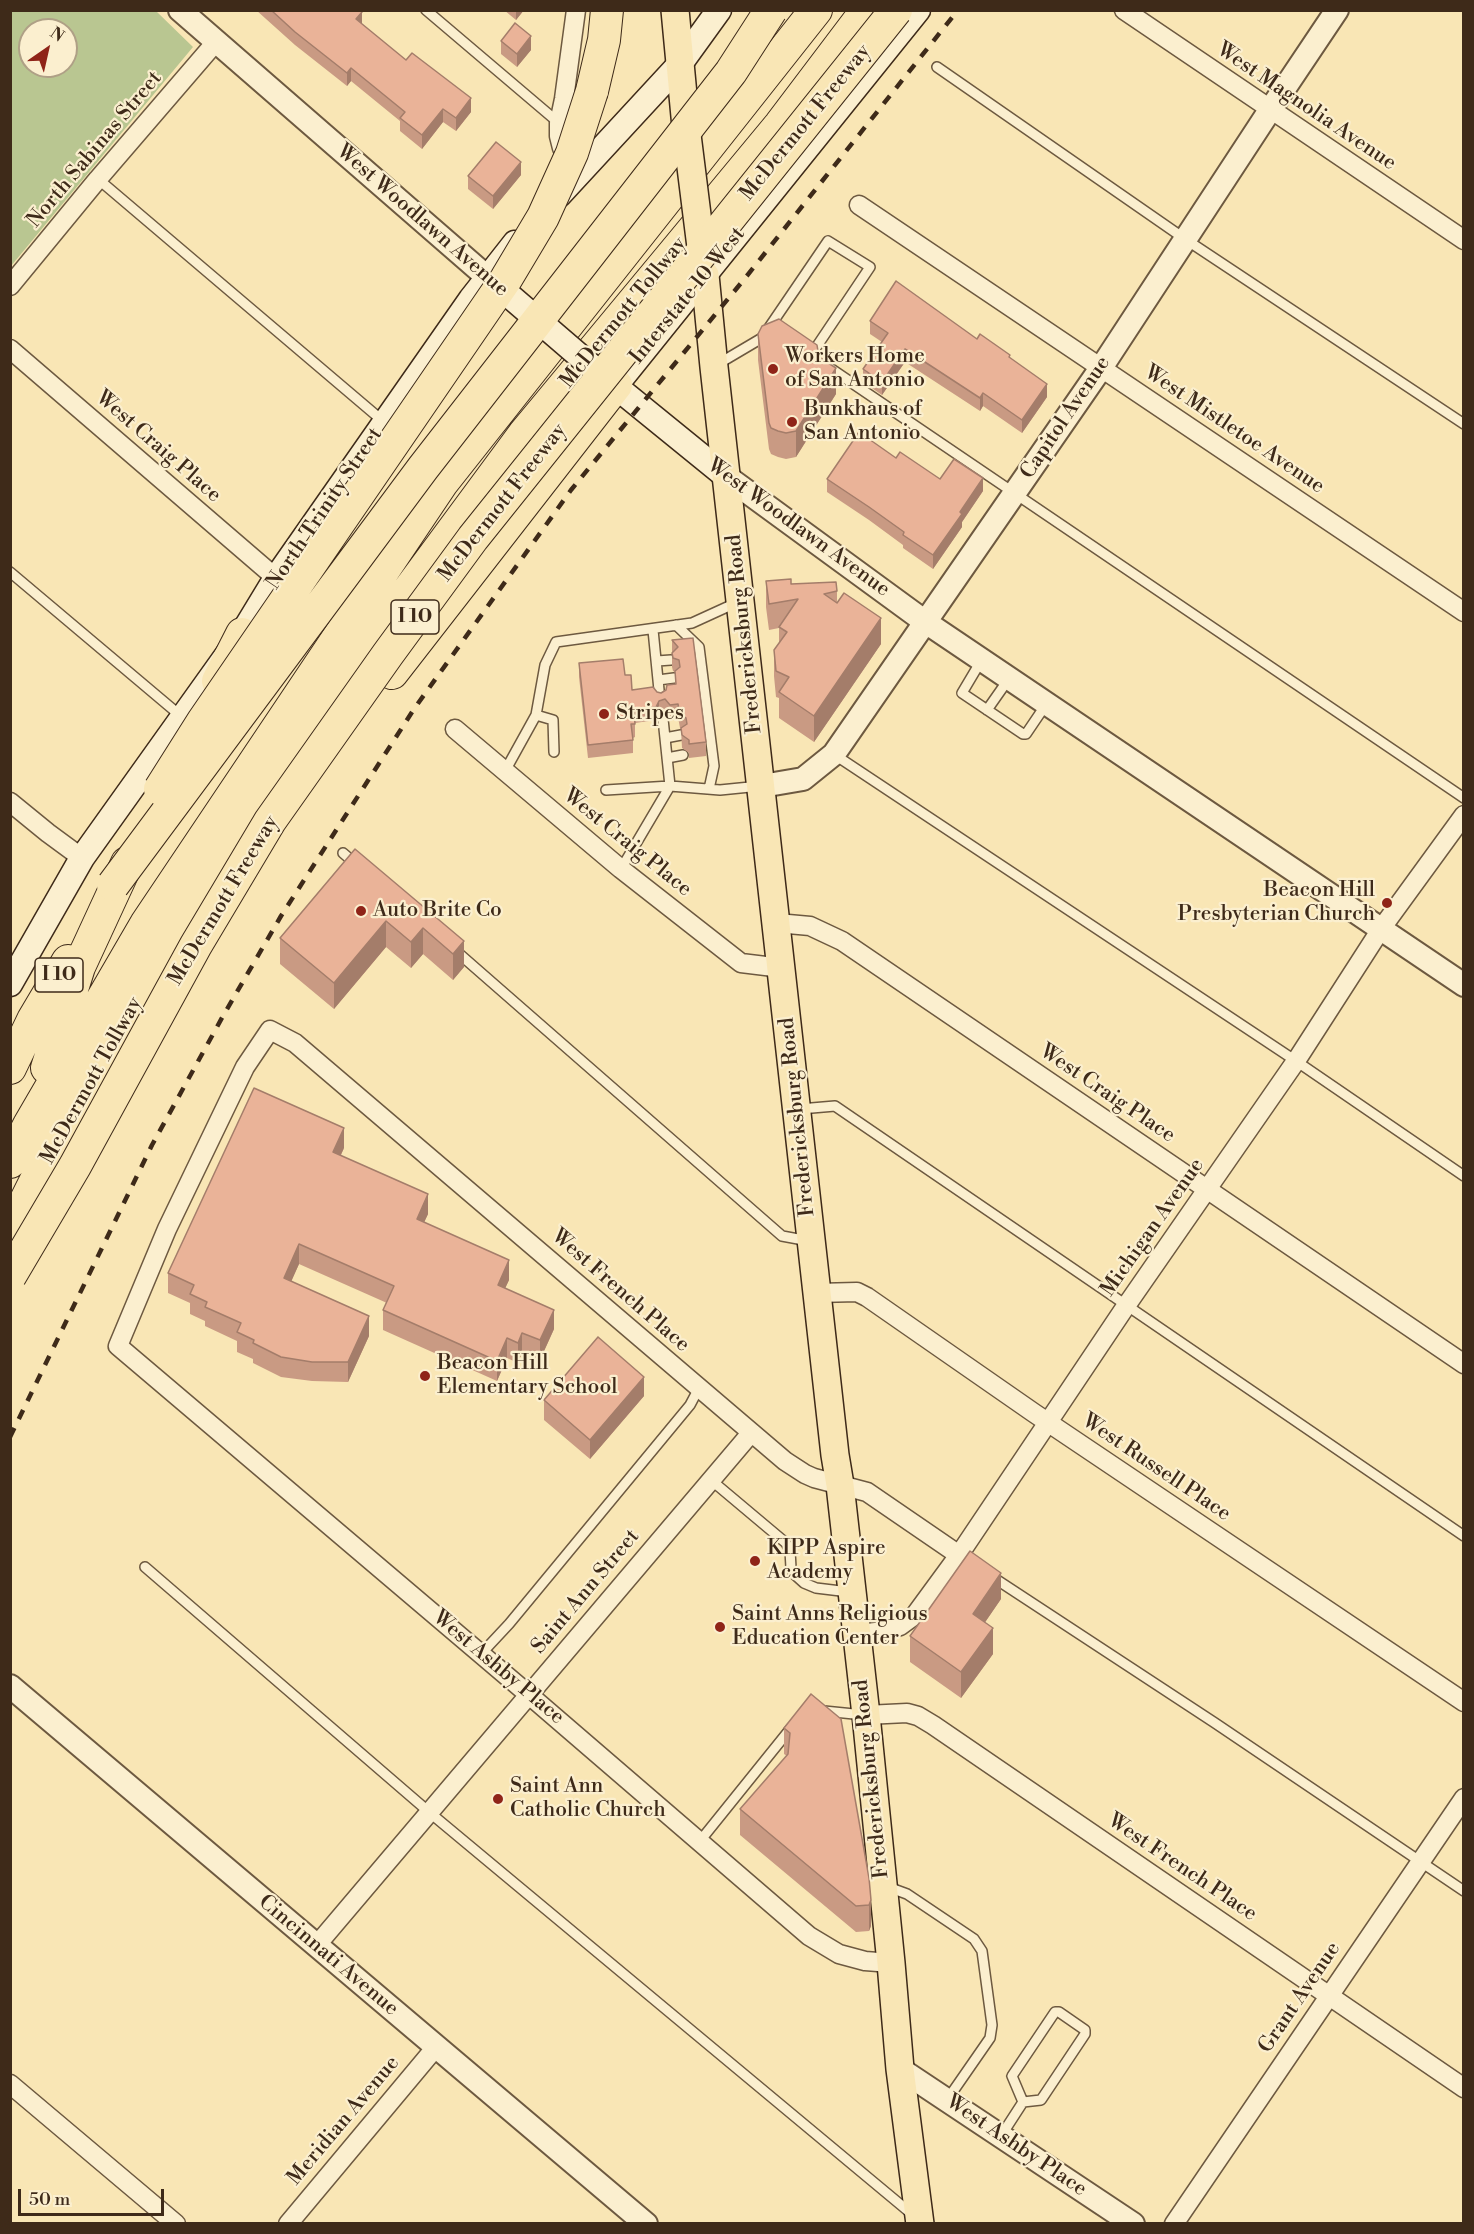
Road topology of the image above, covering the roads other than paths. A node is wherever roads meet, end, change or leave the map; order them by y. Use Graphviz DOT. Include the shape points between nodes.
graph roads {
  1 [pos="180,10"];
  2 [pos="426,10"];
  3 [pos="576,10"];
  4 [pos="607,10"];
  5 [pos="675,10"];
  6 [pos="718,10"];
  7 [pos="771,10"];
  8 [pos="816,10"];
  9 [pos="867,10"];
  10 [pos="896,10"];
  11 [pos="918,10"];
  12 [pos="1124,10"];
  13 [pos="1338,10"];
  14 [pos="215,43"];
  15 [pos="680,64"];
  16 [pos="937,67"];
  17 [pos="1270,110"];
  18 [pos="559,123"];
  19 [pos="583,169"];
  20 [pos="98,179"];
  21 [pos="859,205"];
  22 [pos="1185,239"];
  23 [pos="1464,240"];
  24 [pos="704,265"];
  25 [pos="495,284"];
  26 [pos="10,286"];
  27 [pos="10,349"];
  28 [pos="714,367"];
  29 [pos="1101,368"];
  30 [pos="610,381"];
  31 [pos="384,422"];
  32 [pos="1464,424"];
  33 [pos="727,477"];
  34 [pos="1015,493"];
  35 [pos="10,572"];
  36 [pos="276,578"];
  37 [pos="741,600"];
  38 [pos="1464,612"];
  39 [pos="924,621"];
  40 [pos="676,625"];
  41 [pos="653,630"];
  42 [pos="242,634"];
  43 [pos="982,659"];
  44 [pos="672,660"];
  45 [pos="657,661"];
  46 [pos="674,678"];
  47 [pos="1010,678"];
  48 [pos="658,680"];
  49 [pos="660,700"];
  50 [pos="1047,703"];
  51 [pos="987,710"];
  52 [pos="536,715"];
  53 [pos="182,717"];
  54 [pos="663,719"];
  55 [pos="455,729"];
  56 [pos="681,735"];
  57 [pos="665,738"];
  58 [pos="554,752"];
  59 [pos="834,754"];
  60 [pos="683,756"];
  61 [pos="667,758"];
  62 [pos="505,771"];
  63 [pos="670,786"];
  64 [pos="762,786"];
  65 [pos="709,789"];
  66 [pos="606,790"];
  67 [pos="1464,798"];
  68 [pos="10,802"];
  69 [pos="1464,814"];
  70 [pos="343,853"];
  71 [pos="82,858"];
  72 [pos="361,869"];
  73 [pos="621,869"];
  74 [pos="113,885"];
  75 [pos="777,923"];
  76 [pos="1382,929"];
  77 [pos="451,947"];
  78 [pos="782,968"];
  79 [pos="10,984"];
  80 [pos="1464,985"];
  81 [pos="1296,1061"];
  82 [pos="100,1062"];
  83 [pos="10,1068"];
  84 [pos="797,1109"];
  85 [pos="29,1125"];
  86 [pos="10,1162"];
  87 [pos="1464,1176"];
  88 [pos="1207,1189"];
  89 [pos="10,1232"];
  90 [pos="812,1241"];
  91 [pos="10,1276"];
  92 [pos="817,1293"];
  93 [pos="1126,1306"];
  94 [pos="118,1346"];
  95 [pos="1464,1364"];
  96 [pos="699,1389"];
  97 [pos="1048,1422"];
  98 [pos="751,1433"];
  99 [pos="711,1480"];
  100 [pos="840,1485"];
  101 [pos="1464,1536"];
  102 [pos="962,1556"];
  103 [pos="145,1567"];
  104 [pos="981,1569"];
  105 [pos="851,1592"];
  106 [pos="857,1634"];
  107 [pos="481,1654"];
  108 [pos="10,1686"];
  109 [pos="528,1694"];
  110 [pos="1464,1702"];
  111 [pos="815,1710"];
  112 [pos="866,1715"];
  113 [pos="800,1717"];
  114 [pos="1464,1798"];
  115 [pos="429,1812"];
  116 [pos="700,1841"];
  117 [pos="1421,1862"];
  118 [pos="883,1886"];
  119 [pos="1464,1891"];
  120 [pos="316,1946"];
  121 [pos="891,1963"];
  122 [pos="1329,1996"];
  123 [pos="436,2047"];
  124 [pos="900,2069"];
  125 [pos="10,2084"];
  126 [pos="1464,2088"];
  127 [pos="947,2100"];
  128 [pos="1023,2102"];
  129 [pos="1001,2136"];
  130 [pos="920,2222"];
  131 [pos="176,2223"];
  132 [pos="288,2223"];
  133 [pos="646,2223"];
  134 [pos="1133,2223"];
  135 [pos="1174,2223"];
  1 -- 14 [label="street, West Woodlawn Avenue"];
  2 -- 18 [label="lane"];
  3 -- 18 [label="street"];
  4 -- 74 [label="highway, bridge" via="592,91 572,153 543,217 506,279 203,721 154,799"];
  5 -- 15 [label="main road, Fredericksburg Road"];
  6 -- 15 [label="main road"];
  7 -- 74 [label="highway, I 10, bridge" via="731,72 423,468"];
  8 -- 85 [label="highway, McDermott Tollway" via="442,483 146,924"];
  9 -- 82 [label="highway, McDermott Tollway" via="780,125 524,434 295,744"];
  10 -- 91 [label="highway, McDermott Freeway / I 10, bridge" via="473,538 270,821"];
  11 -- 24 [label="main road, Interstate 10 West"];
  12 -- 17 [label="street, West Magnolia Avenue"];
  13 -- 17 [label="street, Capitol Avenue"];
  14 -- 20 [label="street, North Sabinas Street"];
  14 -- 25 [label="street, West Woodlawn Avenue"];
  15 -- 19 [label="main road, North Trinity Street"];
  15 -- 24 [label="main road, Fredericksburg Road, bridge"];
  16 -- 22 [label="lane"];
  17 -- 22 [label="street, Capitol Avenue"];
  17 -- 23 [label="street, West Magnolia Avenue"];
  18 -- 19 [label="street" via="562,148"];
  19 -- 25 [label="main road, North Trinity Street"];
  20 -- 26 [label="street, North Sabinas Street"];
  20 -- 31 [label="lane"];
  21 -- 29 [label="street, West Mistletoe Avenue"];
  22 -- 29 [label="street, Capitol Avenue"];
  22 -- 32 [label="lane"];
  24 -- 28 [label="main road, Fredericksburg Road"];
  24 -- 30 [label="main road, Interstate 10 West"];
  25 -- 30 [label="main road, West Woodlawn Avenue, bridge"];
  25 -- 31 [label="main road, North Trinity Street"];
  27 -- 36 [label="street, West Craig Place"];
  28 -- 33 [label="main road, Fredericksburg Road"];
  28 -- 34 [label="lane" via="774,330 828,241 870,267 808,353"];
  29 -- 34 [label="street, Capitol Avenue"];
  29 -- 38 [label="street, West Mistletoe Avenue"];
  30 -- 33 [label="main road, West Woodlawn Avenue"];
  30 -- 82 [label="highway" via="457,591 276,818"];
  31 -- 36 [label="main road, North Trinity Street"];
  33 -- 37 [label="main road, Fredericksburg Road"];
  33 -- 39 [label="street, West Woodlawn Avenue"];
  34 -- 39 [label="street, Capitol Avenue"];
  34 -- 67 [label="lane"];
  35 -- 53 [label="lane"];
  36 -- 42 [label="main road, North Trinity Street"];
  37 -- 40 [label="lane" via="692,623"];
  37 -- 64 [label="main road, Fredericksburg Road"];
  39 -- 43 [label="street, West Woodlawn Avenue"];
  39 -- 59 [label="street, Capitol Avenue"];
  40 -- 41 [label="lane"];
  40 -- 65 [label="lane" via="699,647 706,732 714,766"];
  41 -- 45 [label="lane"];
  41 -- 52 [label="lane" via="556,642 545,665"];
  42 -- 53 [label="main road, North Trinity Street"];
  42 -- 85 [label="highway" via="154,803 79,967"];
  43 -- 47 [label="street, West Woodlawn Avenue"];
  43 -- 51 [label="lane" via="962,692"];
  44 -- 45 [label="lane"];
  45 -- 48 [label="lane"];
  46 -- 48 [label="lane"];
  47 -- 50 [label="street, West Woodlawn Avenue"];
  47 -- 51 [label="lane"];
  48 -- 49 [label="lane"];
  50 -- 51 [label="lane" via="1024,734"];
  50 -- 76 [label="street, West Woodlawn Avenue"];
  52 -- 58 [label="lane" via="553,720"];
  52 -- 62 [label="lane"];
  53 -- 71 [label="main road, North Trinity Street"];
  54 -- 57 [label="lane"];
  55 -- 62 [label="street, West Craig Place"];
  56 -- 57 [label="lane"];
  57 -- 61 [label="lane"];
  59 -- 64 [label="street, Capitol Avenue" via="803,778"];
  59 -- 81 [label="lane"];
  60 -- 61 [label="lane"];
  61 -- 63 [label="lane"];
  62 -- 73 [label="street, West Craig Place"];
  63 -- 65 [label="lane"];
  63 -- 66 [label="lane"];
  63 -- 73 [label="lane"];
  64 -- 65 [label="lane"];
  64 -- 75 [label="main road, Fredericksburg Road"];
  68 -- 71 [label="street"];
  69 -- 76 [label="street, Michigan Avenue"];
  70 -- 72 [label="lane"];
  71 -- 79 [label="main road, North Trinity Street"];
  73 -- 78 [label="street, West Craig Place" via="741,963"];
  74 -- 83 [label="highway, I 10" via="33,1020"];
  75 -- 78 [label="main road, Fredericksburg Road"];
  75 -- 88 [label="street, West Craig Place" via="810,926 842,941"];
  76 -- 80 [label="street, West Woodlawn Avenue"];
  76 -- 81 [label="street, Michigan Avenue"];
  77 -- 90 [label="lane" via="782,1236"];
  78 -- 84 [label="main road, Fredericksburg Road"];
  81 -- 87 [label="lane"];
  81 -- 88 [label="street, Michigan Avenue"];
  82 -- 89 [label="highway, McDermott Tollway"];
  84 -- 90 [label="main road, Fredericksburg Road"];
  84 -- 93 [label="lane" via="835,1106"];
  85 -- 86 [label="highway, McDermott Tollway"];
  88 -- 93 [label="street, Michigan Avenue"];
  88 -- 95 [label="street, West Craig Place"];
  90 -- 92 [label="main road, Fredericksburg Road"];
  92 -- 97 [label="street, West Russell Place" via="857,1292 867,1297"];
  92 -- 100 [label="main road, Fredericksburg Road"];
  93 -- 97 [label="street, Michigan Avenue"];
  93 -- 101 [label="lane"];
  94 -- 96 [label="street, West French Place" via="167,1229 245,1067 270,1030 295,1043"];
  94 -- 107 [label="street, West Ashby Place"];
  96 -- 98 [label="street, West French Place"];
  96 -- 107 [label="lane" via="690,1405"];
  97 -- 102 [label="street, Michigan Avenue"];
  97 -- 110 [label="street, West Russell Place"];
  98 -- 99 [label="street, Saint Ann Street"];
  98 -- 100 [label="street, West French Place" via="805,1474"];
  99 -- 105 [label="lane" via="786,1544 791,1568 804,1583"];
  99 -- 109 [label="street, Saint Ann Street"];
  100 -- 102 [label="street, West French Place" via="867,1492"];
  100 -- 105 [label="main road, Fredericksburg Road"];
  102 -- 106 [label="street, Michigan Avenue" via="915,1615 885,1631"];
  103 -- 115 [label="lane"];
  104 -- 117 [label="lane"];
  105 -- 106 [label="main road, Fredericksburg Road"];
  106 -- 112 [label="main road, Fredericksburg Road"];
  107 -- 109 [label="street, West Ashby Place"];
  108 -- 120 [label="street, Cincinnati Avenue"];
  109 -- 115 [label="street, Saint Ann Street"];
  109 -- 116 [label="street, West Ashby Place"];
  111 -- 112 [label="lane"];
  112 -- 118 [label="main road, Fredericksburg Road"];
  112 -- 122 [label="street, West French Place" via="907,1713 933,1725"];
  113 -- 116 [label="lane"];
  114 -- 117 [label="street, Grant Avenue"];
  115 -- 120 [label="street, Saint Ann Street"];
  115 -- 130 [label="lane"];
  116 -- 121 [label="street, West Ashby Place" via="809,1936 839,1954"];
  117 -- 119 [label="lane"];
  117 -- 122 [label="street, Grant Avenue"];
  118 -- 121 [label="main road, Fredericksburg Road"];
  118 -- 127 [label="lane" via="907,1894 974,1939 982,1951 993,2025 990,2038"];
  120 -- 123 [label="street, Cincinnati Avenue"];
  121 -- 124 [label="main road, Fredericksburg Road"];
  122 -- 126 [label="street, West French Place"];
  122 -- 135 [label="street, Grant Avenue"];
  123 -- 132 [label="street, Meridian Avenue"];
  123 -- 133 [label="street, Cincinnati Avenue"];
  124 -- 127 [label="street, West Ashby Place"];
  124 -- 130 [label="main road, Fredericksburg Road"];
  125 -- 131 [label="street"];
  127 -- 129 [label="street, West Ashby Place"];
  128 -- 128 [label="lane" via="1041,2100 1086,2034 1059,2012 1055,2012 1012,2076"];
  128 -- 129 [label="lane"];
  129 -- 134 [label="street, West Ashby Place"];
}
